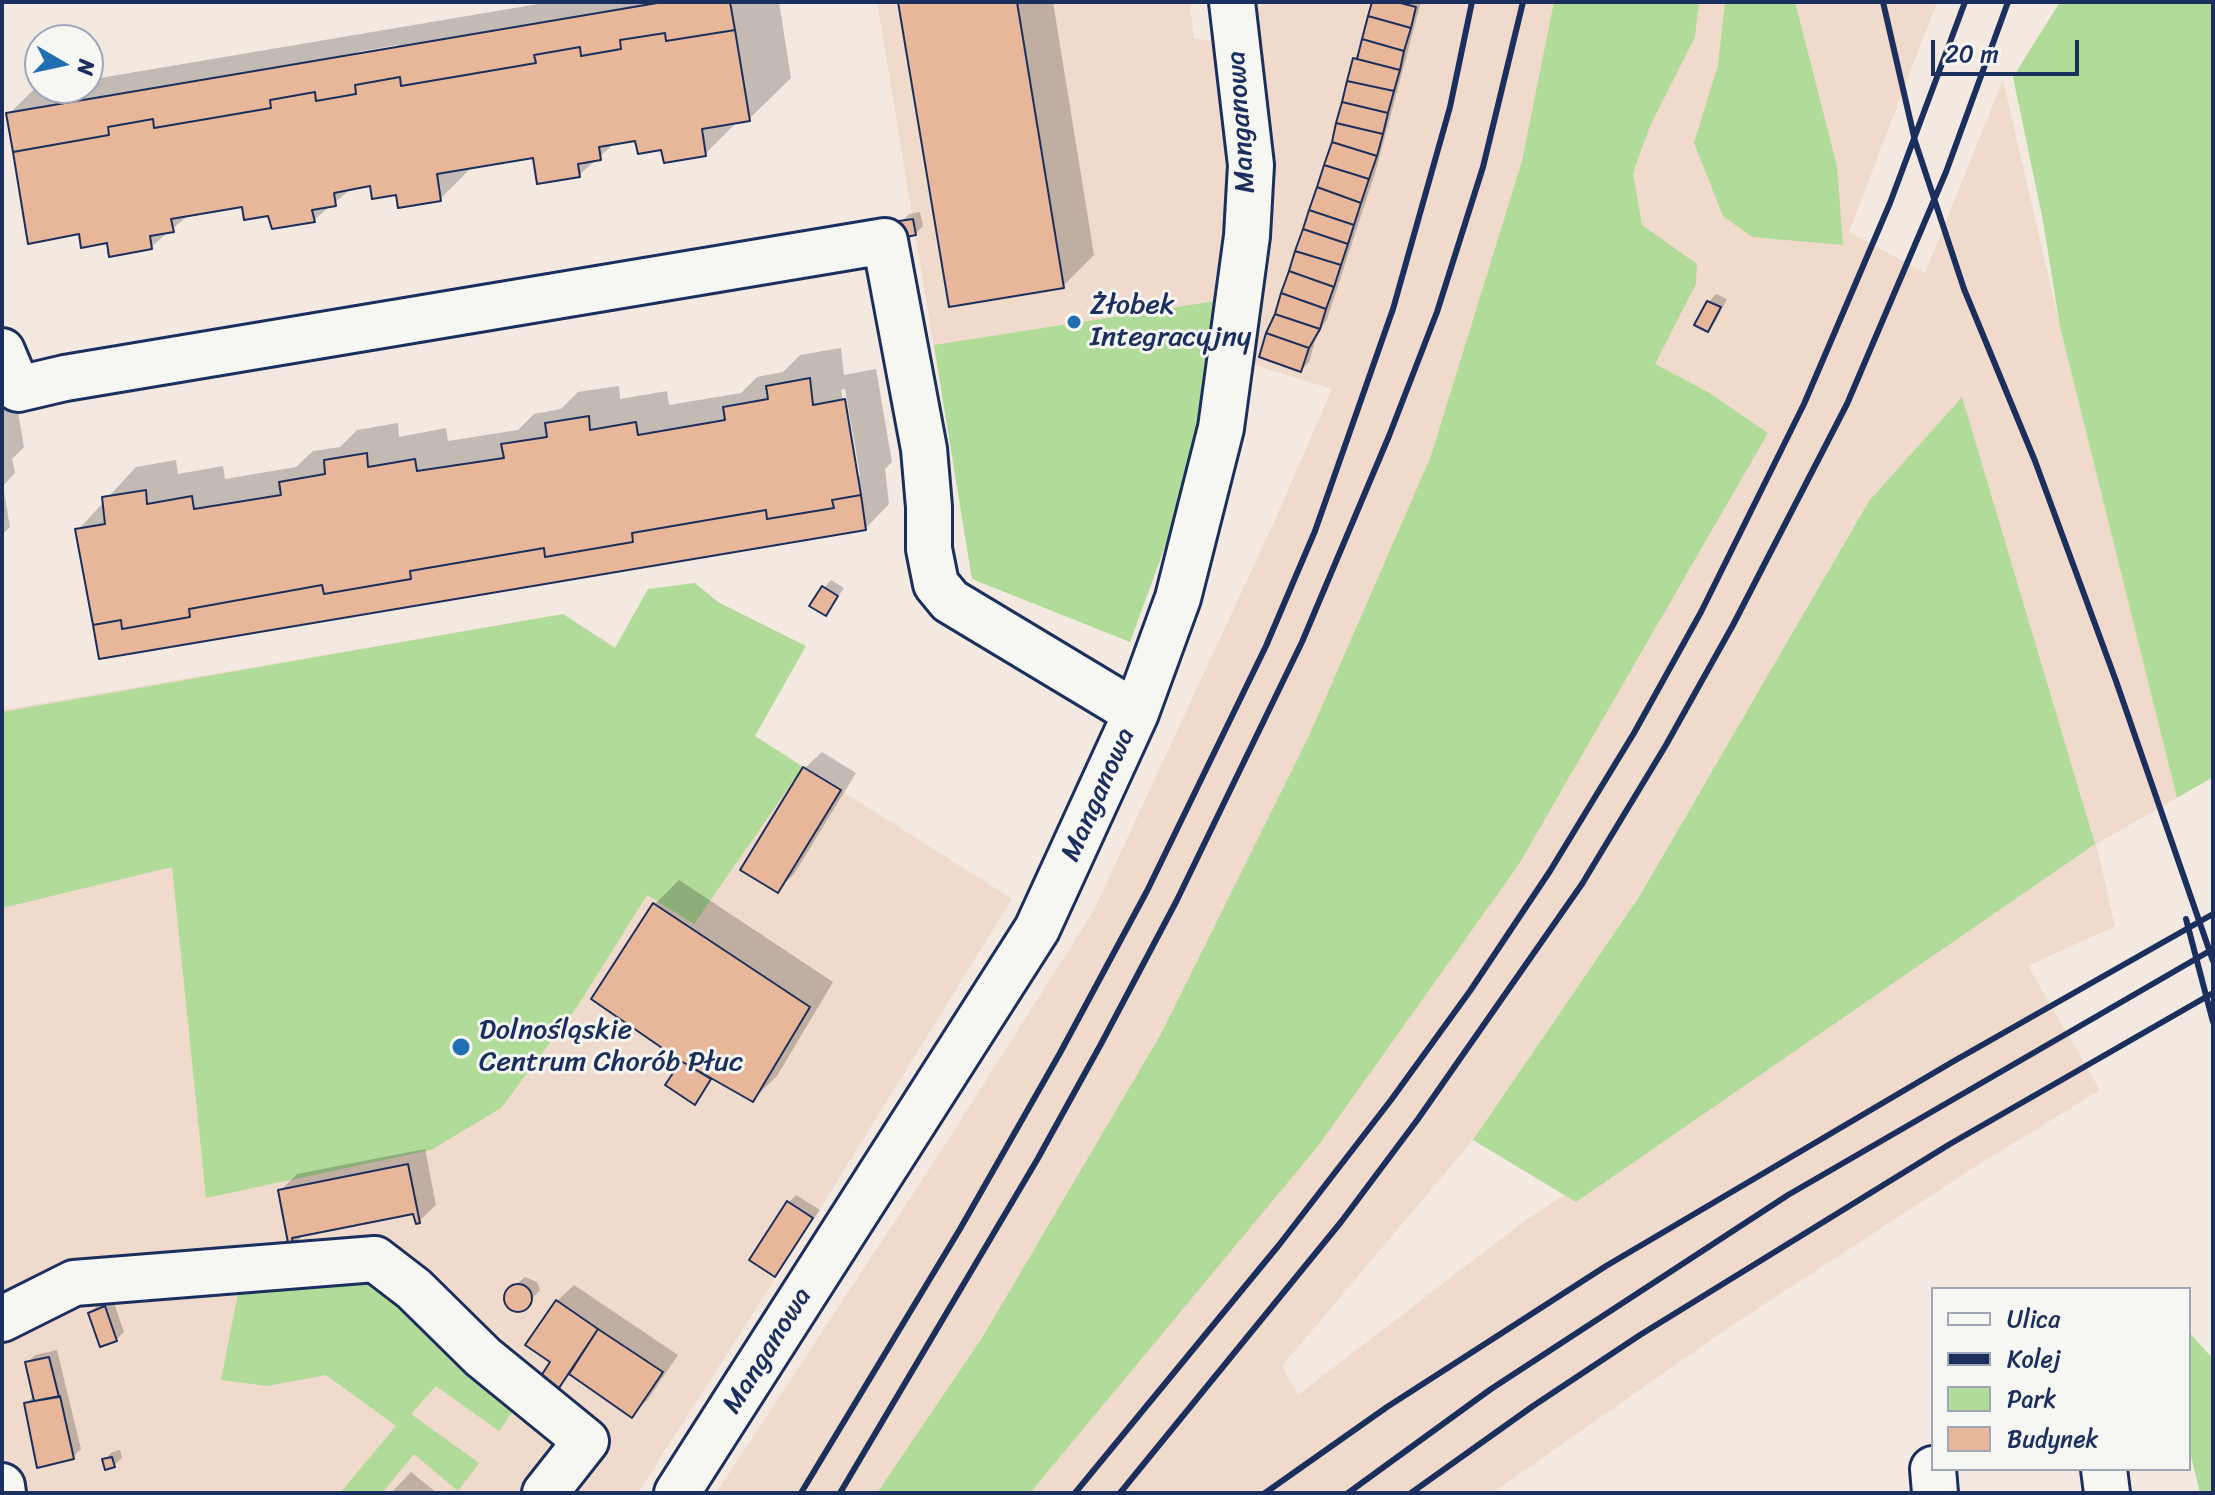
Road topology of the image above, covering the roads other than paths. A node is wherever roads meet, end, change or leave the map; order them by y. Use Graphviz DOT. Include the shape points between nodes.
graph roads {
  1 [pos="1232,2"];
  2 [pos="2,351"];
  3 [pos="1136,713"];
  4 [pos="2,1319"];
  5 [pos="1933,1471"];
  6 [pos="2104,1471"];
  7 [pos="2,1486"];
  8 [pos="3,1493"];
  9 [pos="545,1493"];
  10 [pos="677,1493"];
  11 [pos="1935,1493"];
  12 [pos="2107,1493"];
  1 -- 3 [label="street, Manganowa" via="1251,165 1221,428 1178,598"];
  2 -- 3 [label="street" via="18,389 885,241 924,449 936,584 950,601"];
  3 -- 10 [label="street, Manganowa" via="1037,929"];
  4 -- 9 [label="street" via="74,1283 375,1259 586,1441"];
  5 -- 11 [label="street"];
  6 -- 12 [label="street"];
  7 -- 8 [label="street"];
}
